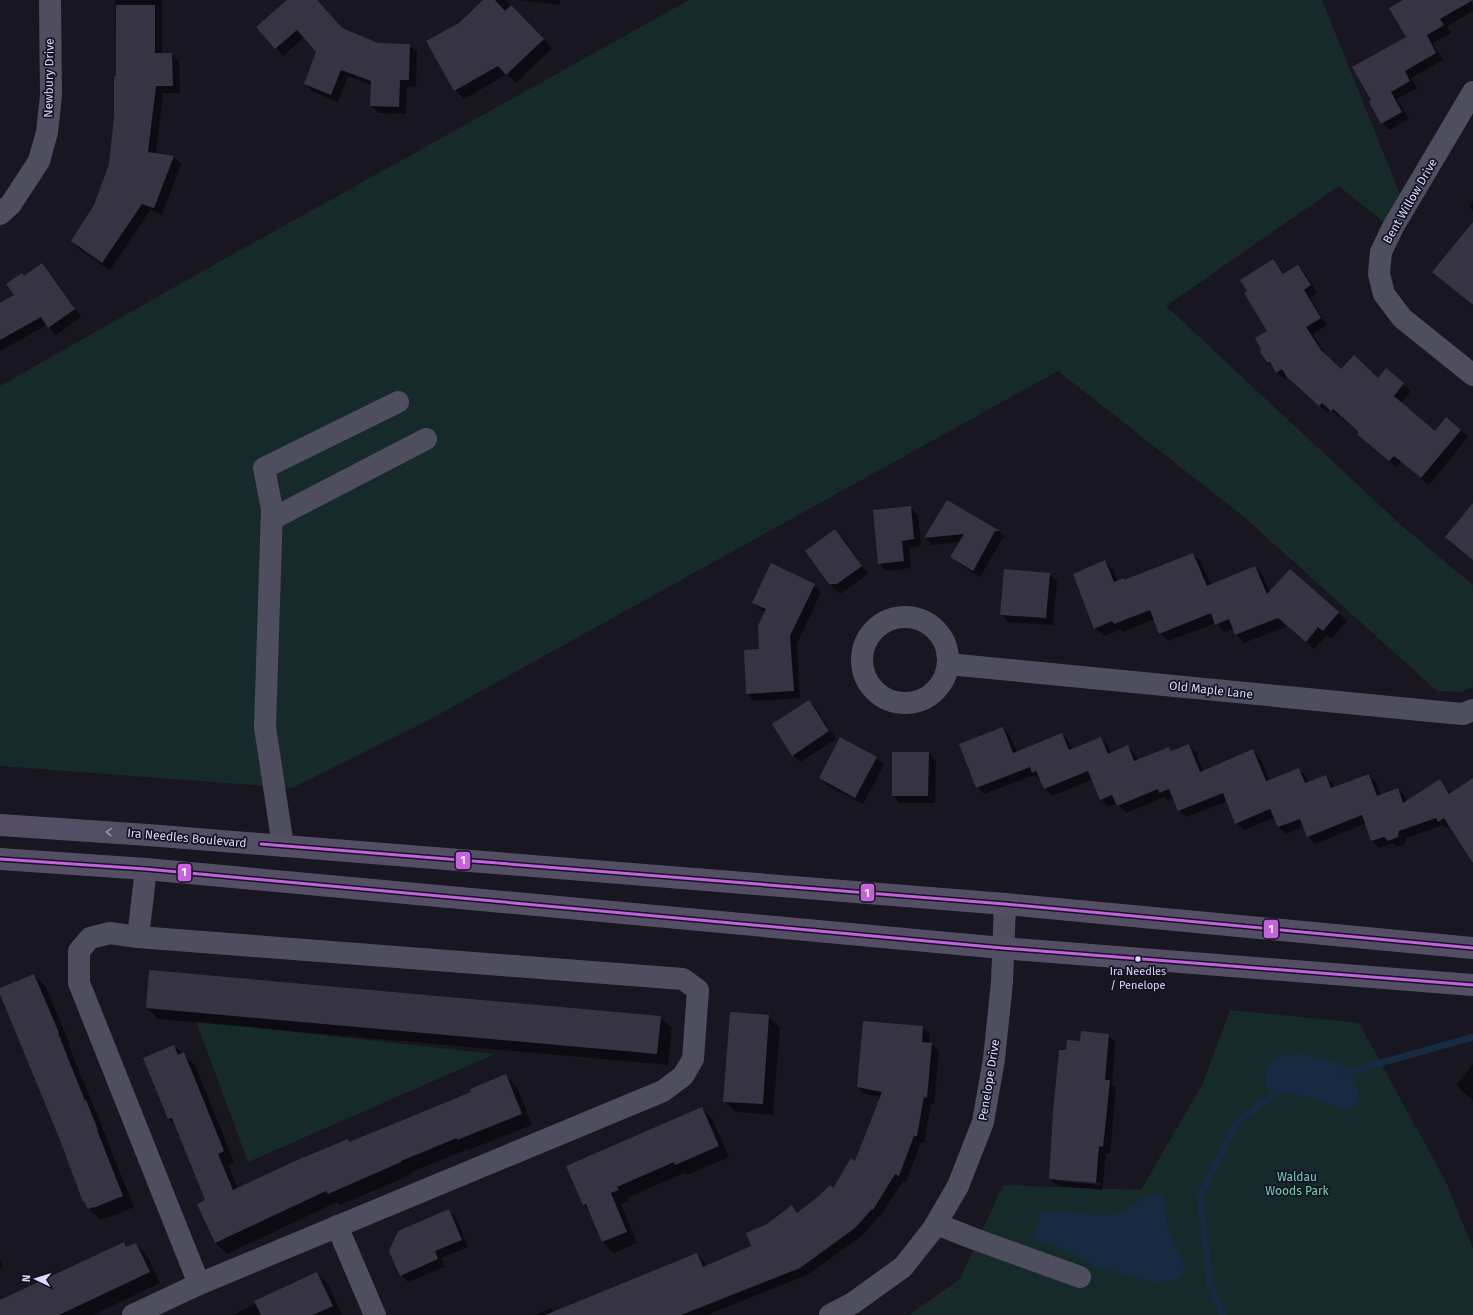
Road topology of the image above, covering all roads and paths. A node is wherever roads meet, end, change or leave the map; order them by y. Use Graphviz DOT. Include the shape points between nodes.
graph roads {
  1 [pos="50,0"];
  2 [pos="1473,92"];
  3 [pos="0,214"];
  4 [pos="1473,375"];
  5 [pos="398,402"];
  6 [pos="426,439"];
  7 [pos="272,519"];
  8 [pos="948,664"];
  9 [pos="1473,710"];
  10 [pos="0,825"];
  11 [pos="283,846"];
  12 [pos="0,859"];
  13 [pos="146,869"];
  14 [pos="1006,904"];
  15 [pos="138,937"];
  16 [pos="1002,948"];
  17 [pos="1473,948"];
  18 [pos="1473,985"];
  19 [pos="937,1224"];
  20 [pos="337,1226"];
  21 [pos="1080,1277"];
  22 [pos="199,1284"];
  23 [pos="133,1315"];
  24 [pos="375,1315"];
  25 [pos="830,1315"];
  1 -- 3 [label="street, Newbury Drive" via="50,96 47,132 39,161 11,204"];
  2 -- 4 [label="street, Bent Willow Drive" via="1393,227 1381,252 1379,274 1384,294 1402,318"];
  5 -- 7 [label="street" via="264,468"];
  6 -- 7 [label="street"];
  7 -- 11 [label="street" via="265,727"];
  8 -- 9 [label="street, Old Maple Lane" via="1451,714 1463,714"];
  11 -- 10 [label="main road, Ira Needles Boulevard, one-way"];
  11 -- 14 [label="main road, Ira Needles Boulevard"];
  12 -- 13 [label="main road"];
  13 -- 15 [label="street"];
  13 -- 16 [label="main road"];
  14 -- 16 [label="street, Penelope Drive"];
  14 -- 17 [label="main road, Ira Needles Boulevard"];
  15 -- 20 [label="street" via="683,980 698,990 692,1059 683,1076 663,1091"];
  15 -- 22 [label="street" via="110,933 90,938 79,952 79,983"];
  16 -- 18 [label="main road"];
  16 -- 19 [label="street, Penelope Drive" via="1002,982 994,1059 983,1122 958,1186"];
  19 -- 21 [label="street"];
  19 -- 25 [label="street, Penelope Drive" via="903,1267 853,1303"];
  20 -- 22 [label="street"];
  20 -- 24 [label="street"];
  22 -- 23 [label="street"];
}
